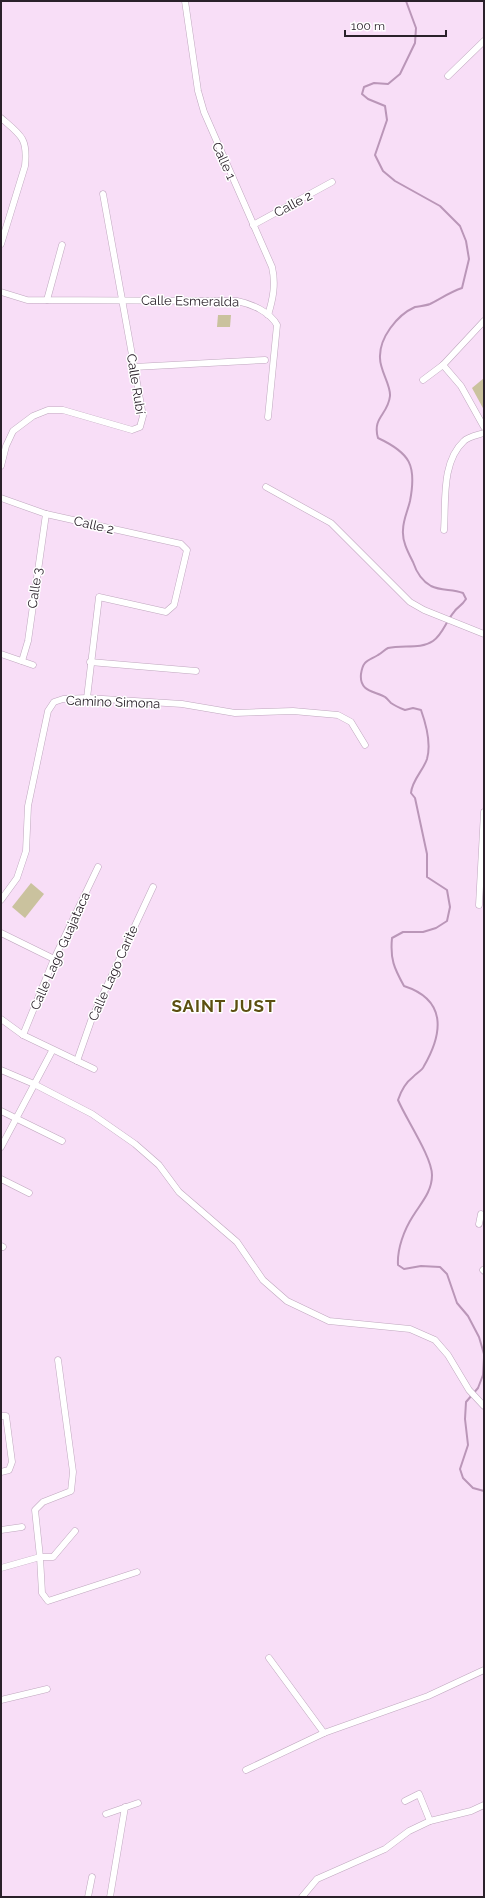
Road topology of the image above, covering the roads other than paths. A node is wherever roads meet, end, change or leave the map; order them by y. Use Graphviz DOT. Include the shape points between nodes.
graph roads {
  1 [pos="184,1"];
  2 [pos="484,42"];
  3 [pos="448,76"];
  4 [pos="1,118"];
  5 [pos="332,182"];
  6 [pos="103,194"];
  7 [pos="253,225"];
  8 [pos="1,244"];
  9 [pos="62,245"];
  10 [pos="1,292"];
  11 [pos="46,300"];
  12 [pos="122,300"];
  13 [pos="268,315"];
  14 [pos="484,320"];
  15 [pos="265,360"];
  16 [pos="443,365"];
  17 [pos="134,367"];
  18 [pos="423,380"];
  19 [pos="268,417"];
  20 [pos="484,427"];
  21 [pos="484,433"];
  22 [pos="1,466"];
  23 [pos="266,487"];
  24 [pos="1,498"];
  25 [pos="46,514"];
  26 [pos="444,530"];
  27 [pos="484,634"];
  28 [pos="1,654"];
  29 [pos="22,661"];
  30 [pos="90,662"];
  31 [pos="33,666"];
  32 [pos="196,671"];
  33 [pos="86,698"];
  34 [pos="365,745"];
  35 [pos="484,812"];
  36 [pos="98,867"];
  37 [pos="483,867"];
  38 [pos="152,887"];
  39 [pos="1,900"];
  40 [pos="479,905"];
  41 [pos="1,933"];
  42 [pos="54,959"];
  43 [pos="1,1019"];
  44 [pos="23,1035"];
  45 [pos="52,1050"];
  46 [pos="77,1061"];
  47 [pos="94,1069"];
  48 [pos="1,1070"];
  49 [pos="34,1084"];
  50 [pos="1,1111"];
  51 [pos="15,1118"];
  52 [pos="62,1141"];
  53 [pos="1,1147"];
  54 [pos="1,1179"];
  55 [pos="29,1193"];
  56 [pos="484,1215"];
  57 [pos="479,1224"];
  58 [pos="58,1360"];
  59 [pos="484,1406"];
  60 [pos="1,1416"];
  61 [pos="1,1472"];
  62 [pos="22,1527"];
  63 [pos="1,1530"];
  64 [pos="75,1531"];
  65 [pos="40,1557"];
  66 [pos="1,1568"];
  67 [pos="137,1572"];
  68 [pos="269,1658"];
  69 [pos="484,1670"];
  70 [pos="47,1688"];
  71 [pos="1,1700"];
  72 [pos="324,1733"];
  73 [pos="246,1770"];
  74 [pos="405,1801"];
  75 [pos="138,1803"];
  76 [pos="484,1805"];
  77 [pos="125,1807"];
  78 [pos="106,1814"];
  79 [pos="430,1821"];
  80 [pos="92,1877"];
  81 [pos="88,1897"];
  82 [pos="110,1897"];
  83 [pos="302,1897"];
  1 -- 7 [label="street, Calle 1" via="198,91 204,112"];
  2 -- 3 [label="street"];
  4 -- 8 [label="street" via="25,143 25,166"];
  5 -- 7 [label="street, Calle 2"];
  6 -- 12 [label="street, Calle Rubí"];
  7 -- 13 [label="street, Calle 1" via="272,267 274,278 274,298"];
  9 -- 11 [label="street"];
  10 -- 11 [label="street, Calle Esmeralda" via="27,300"];
  11 -- 12 [label="street, Calle Esmeralda"];
  12 -- 13 [label="street, Calle Esmeralda" via="237,301 249,304"];
  12 -- 17 [label="street, Calle Rubí"];
  13 -- 19 [label="street" via="277,325"];
  14 -- 16 [label="street"];
  15 -- 17 [label="street"];
  16 -- 18 [label="street"];
  16 -- 20 [label="street" via="461,386"];
  17 -- 22 [label="street, Calle Rubí" via="143,416 140,427 132,430 63,410 48,410 33,416 13,431"];
  21 -- 26 [label="street" via="464,440 452,458 447,477"];
  23 -- 27 [label="street" via="331,523 410,602"];
  24 -- 25 [label="street, Calle 2"];
  25 -- 29 [label="street, Calle 3" via="28,641"];
  25 -- 30 [label="street, Calle 2" via="181,544 187,550 174,605 166,612 99,597"];
  28 -- 29 [label="street"];
  29 -- 31 [label="street"];
  30 -- 32 [label="street"];
  30 -- 33 [label="street"];
  33 -- 34 [label="street, Camino Simona" via="182,704 235,713 293,711 338,715 350,722"];
  33 -- 39 [label="street, Camino Simona" via="54,702 48,711 28,806 26,851 17,878"];
  35 -- 37 [label="street"];
  36 -- 42 [label="street, Calle Lago Guajataca"];
  37 -- 40 [label="street"];
  38 -- 46 [label="street, Calle Lago Carite" via="92,1018"];
  41 -- 42 [label="street"];
  42 -- 44 [label="street, Calle Lago Guajataca"];
  43 -- 44 [label="street"];
  44 -- 45 [label="street"];
  45 -- 46 [label="street"];
  45 -- 49 [label="street"];
  46 -- 47 [label="street"];
  48 -- 49 [label="street"];
  49 -- 51 [label="street"];
  49 -- 59 [label="street" via="92,1114 135,1144 159,1165 179,1192 237,1242 263,1280 286,1301 329,1321 410,1329 435,1340 448,1355 469,1391"];
  50 -- 51 [label="street"];
  51 -- 52 [label="street"];
  51 -- 53 [label="street"];
  54 -- 55 [label="street"];
  56 -- 57 [label="street" via="481,1214"];
  58 -- 65 [label="street" via="73,1472 71,1491 43,1502 34,1510"];
  60 -- 61 [label="street" via="6,1416 12,1462 9,1470"];
  62 -- 63 [label="street"];
  64 -- 65 [label="street" via="53,1557"];
  65 -- 66 [label="street"];
  65 -- 67 [label="street" via="42,1593 48,1601"];
  68 -- 72 [label="street"];
  69 -- 72 [label="street" via="428,1696"];
  70 -- 71 [label="street"];
  72 -- 73 [label="street"];
  74 -- 79 [label="street" via="419,1794"];
  75 -- 77 [label="street"];
  76 -- 79 [label="street" via="471,1811"];
  77 -- 78 [label="street"];
  77 -- 82 [label="street"];
  79 -- 83 [label="street" via="409,1831 385,1849 317,1880"];
  80 -- 81 [label="street"];
}
